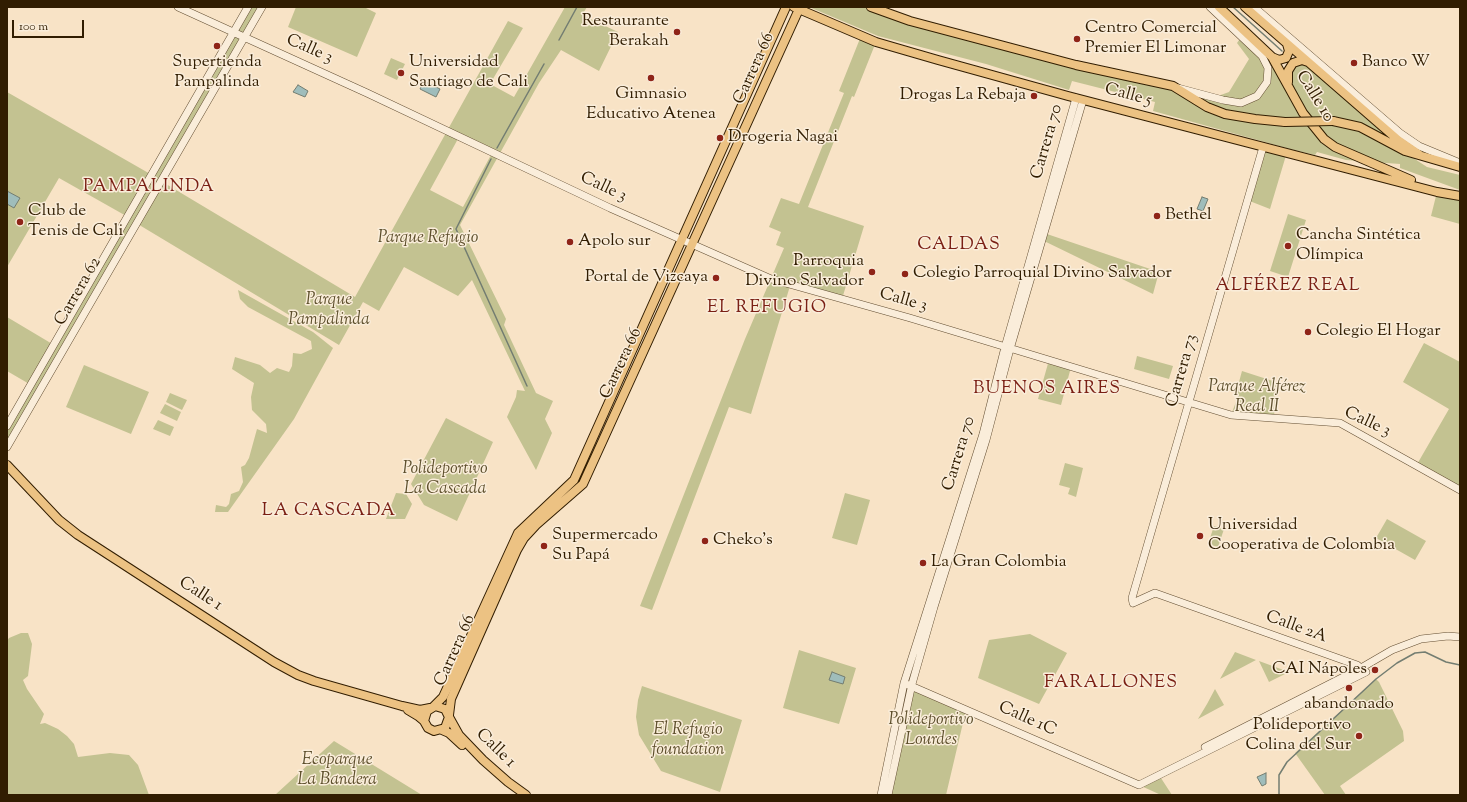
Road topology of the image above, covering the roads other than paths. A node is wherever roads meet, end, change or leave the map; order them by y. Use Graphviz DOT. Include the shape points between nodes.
graph roads {
  1 [pos="178,7"];
  2 [pos="248,7"];
  3 [pos="262,7"];
  4 [pos="786,7"];
  5 [pos="871,7"];
  6 [pos="1210,7"];
  7 [pos="1219,7"];
  8 [pos="1248,7"];
  9 [pos="797,8"];
  10 [pos="234,32"];
  11 [pos="245,37"];
  12 [pos="1287,44"];
  13 [pos="1258,47"];
  14 [pos="1272,57"];
  15 [pos="1315,67"];
  16 [pos="1173,86"];
  17 [pos="1290,88"];
  18 [pos="1080,99"];
  19 [pos="1263,147"];
  20 [pos="1420,155"];
  21 [pos="1460,163"];
  22 [pos="1460,167"];
  23 [pos="1449,193"];
  24 [pos="1460,196"];
  25 [pos="682,240"];
  26 [pos="692,245"];
  27 [pos="99,267"];
  28 [pos="108,272"];
  29 [pos="1008,348"];
  30 [pos="1190,402"];
  31 [pos="7,426"];
  32 [pos="7,447"];
  33 [pos="7,465"];
  34 [pos="1460,490"];
  35 [pos="1133,603"];
  36 [pos="1460,637"];
  37 [pos="1364,670"];
  38 [pos="911,685"];
  39 [pos="402,706"];
  40 [pos="432,707"];
  41 [pos="449,716"];
  42 [pos="424,721"];
  43 [pos="442,730"];
  44 [pos="516,795"];
  45 [pos="526,795"];
  46 [pos="881,795"];
  47 [pos="888,795"];
  1 -- 10 [label="street, Calle 3"];
  2 -- 10 [label="street, Carrera 62"];
  3 -- 11 [label="street, Carrera 62"];
  4 -- 25 [label="main road, Carrera 66"];
  5 -- 16 [label="main road, Calle 5" via="1076,65"];
  6 -- 13 [label="street, Calle 10"];
  7 -- 13 [label="main road, Calle 10"];
  8 -- 12 [label="main road, Calle 10"];
  8 -- 21 [label="street, Calle 10" via="1400,133 1420,146"];
  9 -- 18 [label="main road, Calle 5" via="876,42"];
  9 -- 26 [label="main road, Carrera 66"];
  10 -- 11 [label="street, Calle 3"];
  10 -- 27 [label="street, Carrera 62"];
  11 -- 25 [label="street, Calle 3"];
  11 -- 28 [label="street, Carrera 62"];
  12 -- 14 [label="main road" via="1289,51 1286,58 1280,60"];
  12 -- 15 [label="main road, Calle 10"];
  13 -- 14 [label="main road, Calle 10"];
  13 -- 16 [label="street, Calle 10" via="1266,61 1268,77 1261,92 1248,101 1241,103 1223,100"];
  14 -- 17 [label="main road, Calle 10"];
  15 -- 17 [label="main road" via="1302,60 1293,63 1288,71"];
  15 -- 20 [label="main road, Calle 10" via="1398,140"];
  16 -- 20 [label="main road, Calle 5, bridge" via="1216,111 1285,122 1333,121 1360,127 1395,146"];
  17 -- 23 [label="main road, Calle 10" via="1303,113 1329,144 1397,175"];
  18 -- 19 [label="main road, Calle 5"];
  18 -- 29 [label="street, Carrera 70"];
  19 -- 23 [label="main road, Calle 5"];
  19 -- 30 [label="street, Carrera 73"];
  20 -- 22 [label="main road, Calle 5"];
  23 -- 24 [label="main road, Calle 5"];
  25 -- 26 [label="street, Calle 3"];
  25 -- 40 [label="main road, Carrera 66" via="574,480 518,534 443,697"];
  26 -- 29 [label="street, Calle 3" via="777,281"];
  26 -- 41 [label="main road, Carrera 66" via="583,484 536,525 517,550 451,699"];
  27 -- 28 [label="street"];
  27 -- 31 [label="street, Carrera 62"];
  28 -- 32 [label="street, Carrera 62"];
  29 -- 30 [label="street, Calle 3"];
  29 -- 38 [label="street, Carrera 70"];
  30 -- 34 [label="street, Calle 3" via="1231,415 1340,424"];
  30 -- 35 [label="street, Carrera 73" via="1132,598"];
  33 -- 39 [label="main road, Calle 1" via="78,535 274,662 314,682"];
  35 -- 37 [label="street, Calle 2A" via="1155,593 1357,665"];
  36 -- 37 [label="street" via="1421,639 1392,650"];
  37 -- 38 [label="street, Calle 1C" via="1136,784"];
  38 -- 46 [label="street, Carrera 70"];
  38 -- 47 [label="street, Carrera 70"];
  39 -- 40 [label="main road, Calle 1" via="420,710"];
  39 -- 42 [label="main road, Calle 1"];
  40 -- 41 [label="main road" via="443,708"];
  40 -- 42 [label="main road" via="426,713"];
  41 -- 43 [label="main road" via="448,725"];
  41 -- 45 [label="main road, Calle 1" via="460,735 483,760"];
  42 -- 43 [label="main road" via="431,730"];
  43 -- 44 [label="main road, Calle 1" via="452,736"];
}
